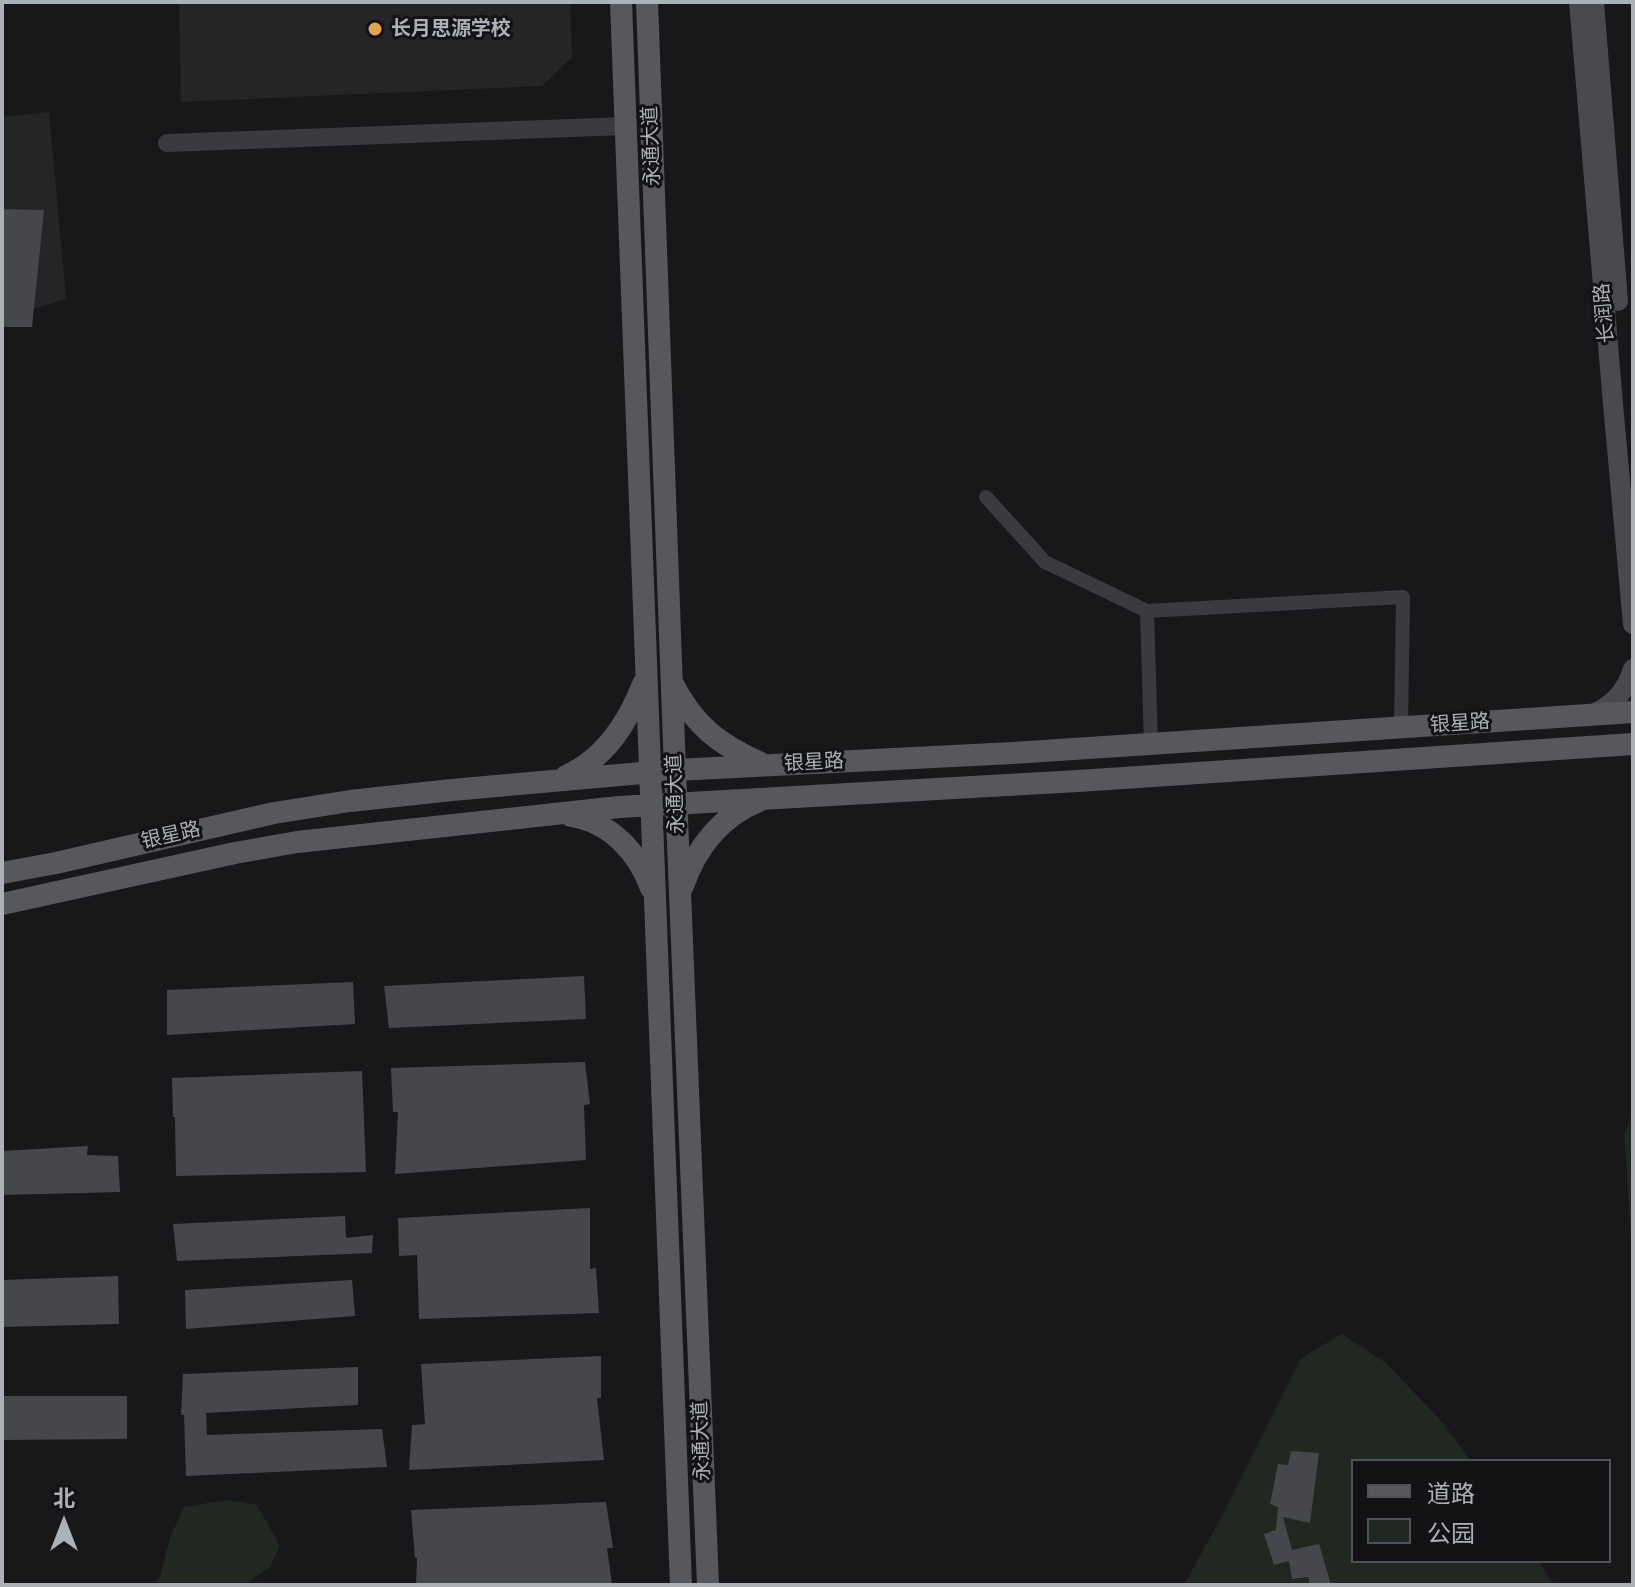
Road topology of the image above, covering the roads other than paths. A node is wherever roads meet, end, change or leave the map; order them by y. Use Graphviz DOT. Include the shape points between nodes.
graph roads {
  1 [pos="621,2"];
  2 [pos="647,2"];
  3 [pos="1579,2"];
  4 [pos="1594,2"];
  5 [pos="625,126"];
  6 [pos="167,143"];
  7 [pos="1633,476"];
  8 [pos="986,497"];
  9 [pos="1147,611"];
  10 [pos="1633,624"];
  11 [pos="1633,669"];
  12 [pos="646,678"];
  13 [pos="672,680"];
  14 [pos="1633,712"];
  15 [pos="1593,714"];
  16 [pos="1401,728"];
  17 [pos="1151,744"];
  18 [pos="1633,744"];
  19 [pos="766,765"];
  20 [pos="675,770"];
  21 [pos="650,772"];
  22 [pos="556,780"];
  23 [pos="766,798"];
  24 [pos="676,802"];
  25 [pos="651,804"];
  26 [pos="554,813"];
  27 [pos="2,873"];
  28 [pos="680,894"];
  29 [pos="654,896"];
  30 [pos="2,904"];
  31 [pos="681,1585"];
  32 [pos="708,1585"];
  1 -- 5 [label="main road, 永通大道"];
  2 -- 13 [label="main road, 永通大道"];
  3 -- 10 [label="main road, 长润路"];
  4 -- 7 [label="main road, 长润路"];
  5 -- 6 [label="street"];
  5 -- 12 [label="main road, 永通大道"];
  8 -- 9 [label="street" via="1045,562"];
  9 -- 16 [label="street" via="1403,597"];
  9 -- 17 [label="street"];
  11 -- 15 [label="main road" via="1613,704"];
  12 -- 21 [label="main road, 永通大道"];
  12 -- 22 [label="main road" via="614,739 588,765"];
  13 -- 19 [label="main road" via="708,733"];
  13 -- 20 [label="main road, 永通大道"];
  14 -- 15 [label="main road, 银星路"];
  15 -- 16 [label="main road, 银星路"];
  16 -- 17 [label="main road, 银星路"];
  17 -- 19 [label="main road, 银星路"];
  18 -- 23 [label="main road, 银星路"];
  19 -- 20 [label="main road, 银星路"];
  20 -- 21 [label="main road, 银星路"];
  20 -- 24 [label="main road, 永通大道"];
  21 -- 22 [label="main road, 银星路"];
  21 -- 25 [label="main road, 永通大道"];
  22 -- 27 [label="main road, 银星路" via="274,813"];
  23 -- 24 [label="main road, 银星路"];
  23 -- 28 [label="main road" via="733,814 708,839"];
  24 -- 25 [label="main road, 银星路"];
  24 -- 28 [label="main road, 永通大道"];
  25 -- 26 [label="main road, 银星路"];
  25 -- 29 [label="main road, 永通大道"];
  26 -- 29 [label="main road" via="608,829 642,868"];
  26 -- 30 [label="main road, 银星路" via="297,842"];
  28 -- 32 [label="main road, 永通大道"];
  29 -- 31 [label="main road, 永通大道"];
}
